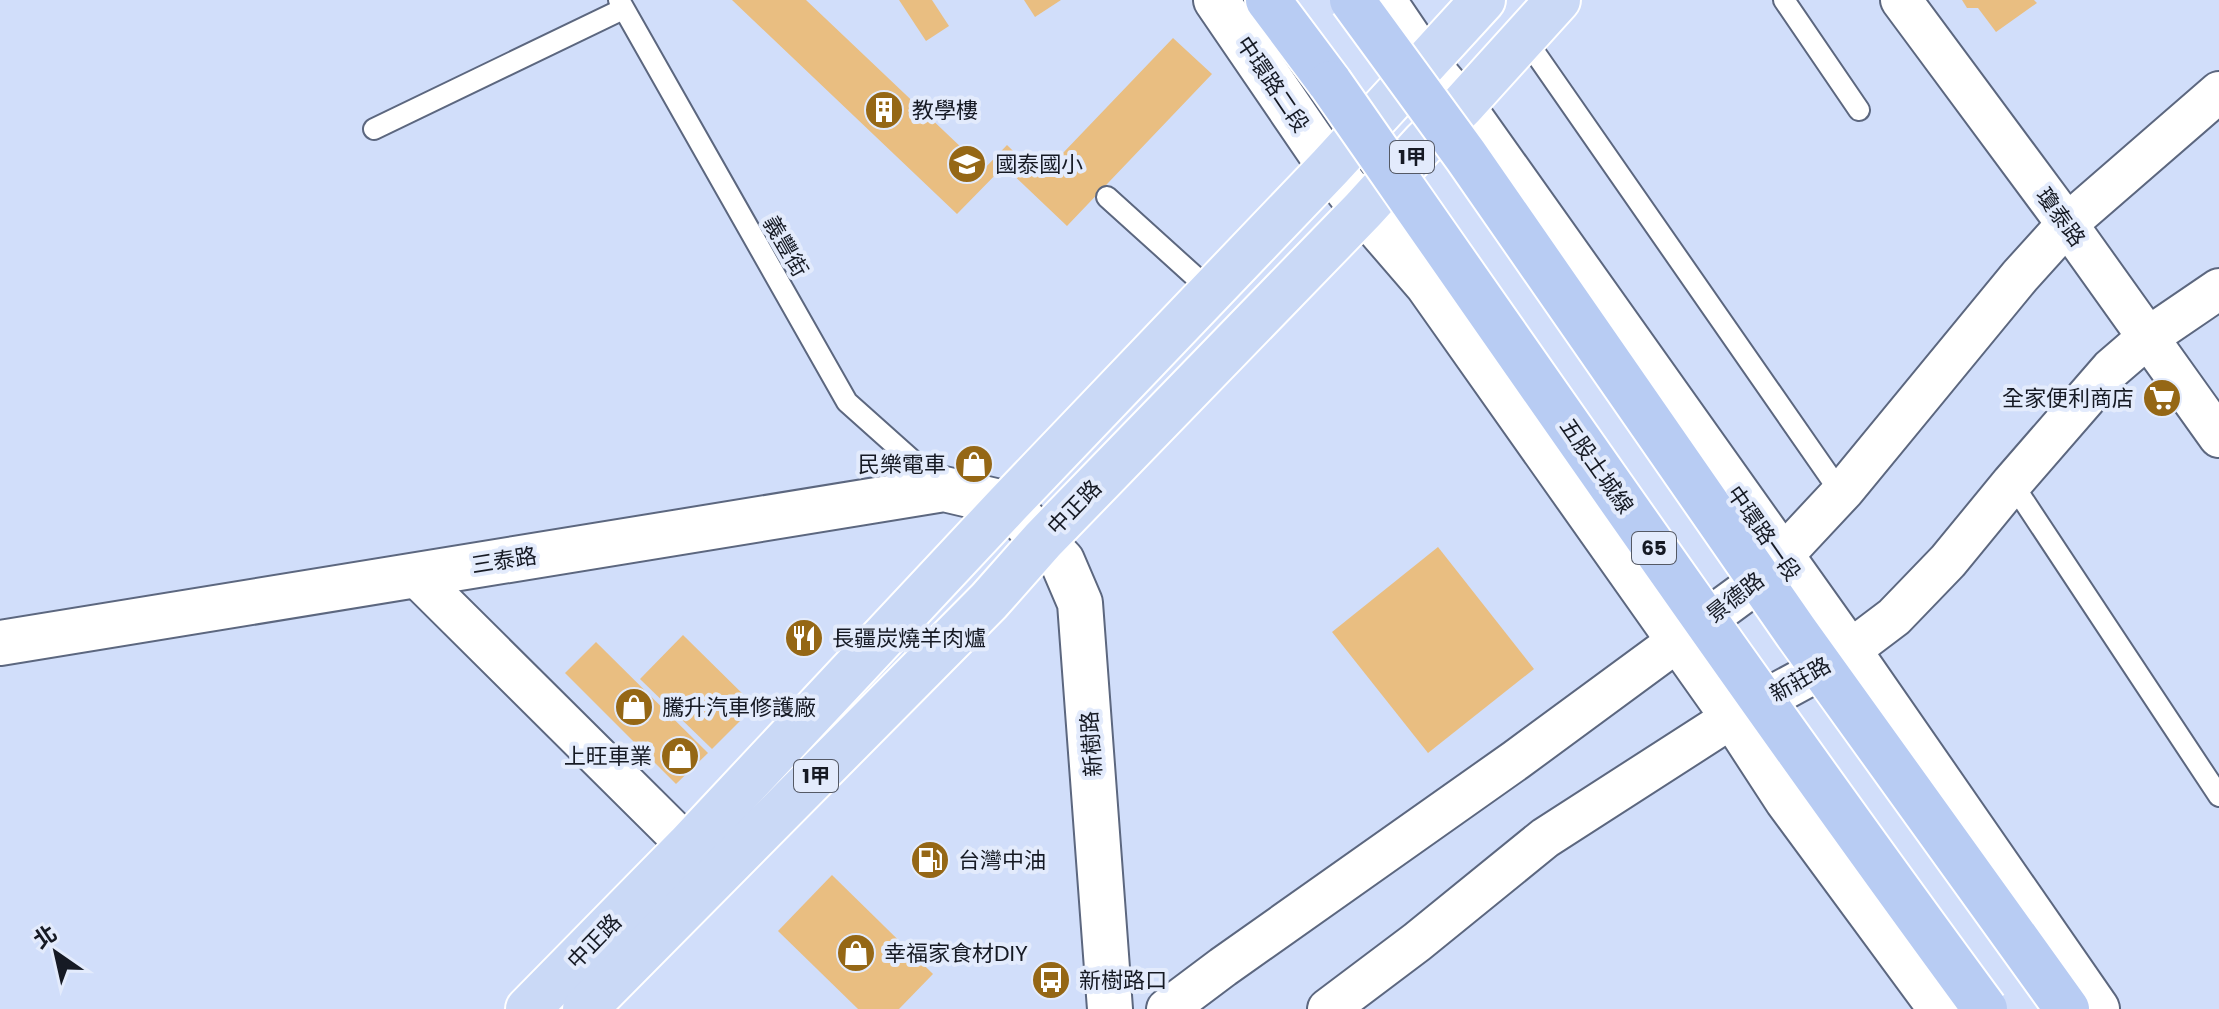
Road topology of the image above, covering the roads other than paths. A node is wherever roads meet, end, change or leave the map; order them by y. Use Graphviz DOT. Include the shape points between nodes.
graph roads {
  1 [pos="1216,0"];
  2 [pos="1268,0"];
  3 [pos="1352,0"];
  4 [pos="1383,0"];
  5 [pos="1483,0"];
  6 [pos="1558,0"];
  7 [pos="1784,0"];
  8 [pos="1901,0"];
  9 [pos="621,5"];
  10 [pos="1524,37"];
  11 [pos="1425,62"];
  12 [pos="2219,92"];
  13 [pos="1462,106"];
  14 [pos="1859,110"];
  15 [pos="374,129"];
  16 [pos="1330,167"];
  17 [pos="1107,197"];
  18 [pos="1363,210"];
  19 [pos="2067,224"];
  20 [pos="2219,289"];
  21 [pos="1211,291"];
  22 [pos="2147,338"];
  23 [pos="2219,437"];
  24 [pos="2012,483"];
  25 [pos="944,489"];
  26 [pos="1841,493"];
  27 [pos="1008,504"];
  28 [pos="1043,540"];
  29 [pos="1782,558"];
  30 [pos="414,574"];
  31 [pos="1678,639"];
  32 [pos="0,643"];
  33 [pos="1849,651"];
  34 [pos="1733,717"];
  35 [pos="2219,796"];
  36 [pos="688,846"];
  37 [pos="2084,1004"];
  38 [pos="528,1009"];
  39 [pos="585,1009"];
  40 [pos="1110,1009"];
  41 [pos="1167,1009"];
  42 [pos="1328,1009"];
  43 [pos="1941,1009"];
  44 [pos="1985,1009"];
  1 -- 16 [label="street, 中環路二段"];
  2 -- 44 [label="highway, 五股土城線 / 65, bridge"];
  3 -- 37 [label="highway, bridge" via="1805,645"];
  4 -- 11 [label="street"];
  5 -- 11 [label="main road, 中正路 / 1甲"];
  6 -- 10 [label="main road, 中正路 / 1甲"];
  7 -- 14 [label="lane"];
  8 -- 19 [label="street, 瓊泰路"];
  9 -- 15 [label="lane"];
  9 -- 25 [label="lane, 義豐街" via="847,402"];
  10 -- 13 [label="main road, 中正路 / 1甲"];
  10 -- 26 [label="lane"];
  11 -- 13 [label="street, 中環路一段"];
  11 -- 16 [label="main road, 中正路 / 1甲"];
  12 -- 19 [label="street, 景德路"];
  13 -- 18 [label="main road, 中正路 / 1甲"];
  13 -- 29 [label="street, 中環路一段"];
  16 -- 18 [label="street"];
  16 -- 21 [label="main road, 中正路 / 1甲"];
  17 -- 21 [label="lane"];
  18 -- 28 [label="main road, 中正路 / 1甲"];
  18 -- 31 [label="street" via="1427,284"];
  19 -- 22 [label="street, 瓊泰路"];
  19 -- 26 [label="street, 景德路"];
  20 -- 22 [label="street, 新莊路"];
  21 -- 27 [label="main road, 中正路 / 1甲"];
  22 -- 23 [label="street, 瓊泰路"];
  22 -- 24 [label="street, 新莊路" via="2111,369"];
  24 -- 33 [label="street, 新莊路" via="1894,617"];
  24 -- 35 [label="lane"];
  25 -- 27 [label="street, 三泰路"];
  25 -- 30 [label="street, 三泰路"];
  26 -- 29 [label="street, 景德路"];
  27 -- 28 [label="street, 新樹路"];
  27 -- 36 [label="main road, 中正路 / 1甲"];
  28 -- 39 [label="main road, 中正路 / 1甲"];
  28 -- 40 [label="street, 新樹路" via="1062,561 1080,603"];
  29 -- 31 [label="street, 景德路" via="1758,582"];
  29 -- 33 [label="street, 中環路一段"];
  30 -- 32 [label="street, 三泰路"];
  30 -- 36 [label="street"];
  31 -- 34 [label="street"];
  31 -- 41 [label="street, 景德路"];
  33 -- 34 [label="street, 新莊路"];
  33 -- 37 [label="street, 中環路一段"];
  34 -- 42 [label="street, 新莊路" via="1545,838"];
  34 -- 43 [label="street" via="1787,800"];
  36 -- 38 [label="main road, 中正路 / 1甲"];
}
